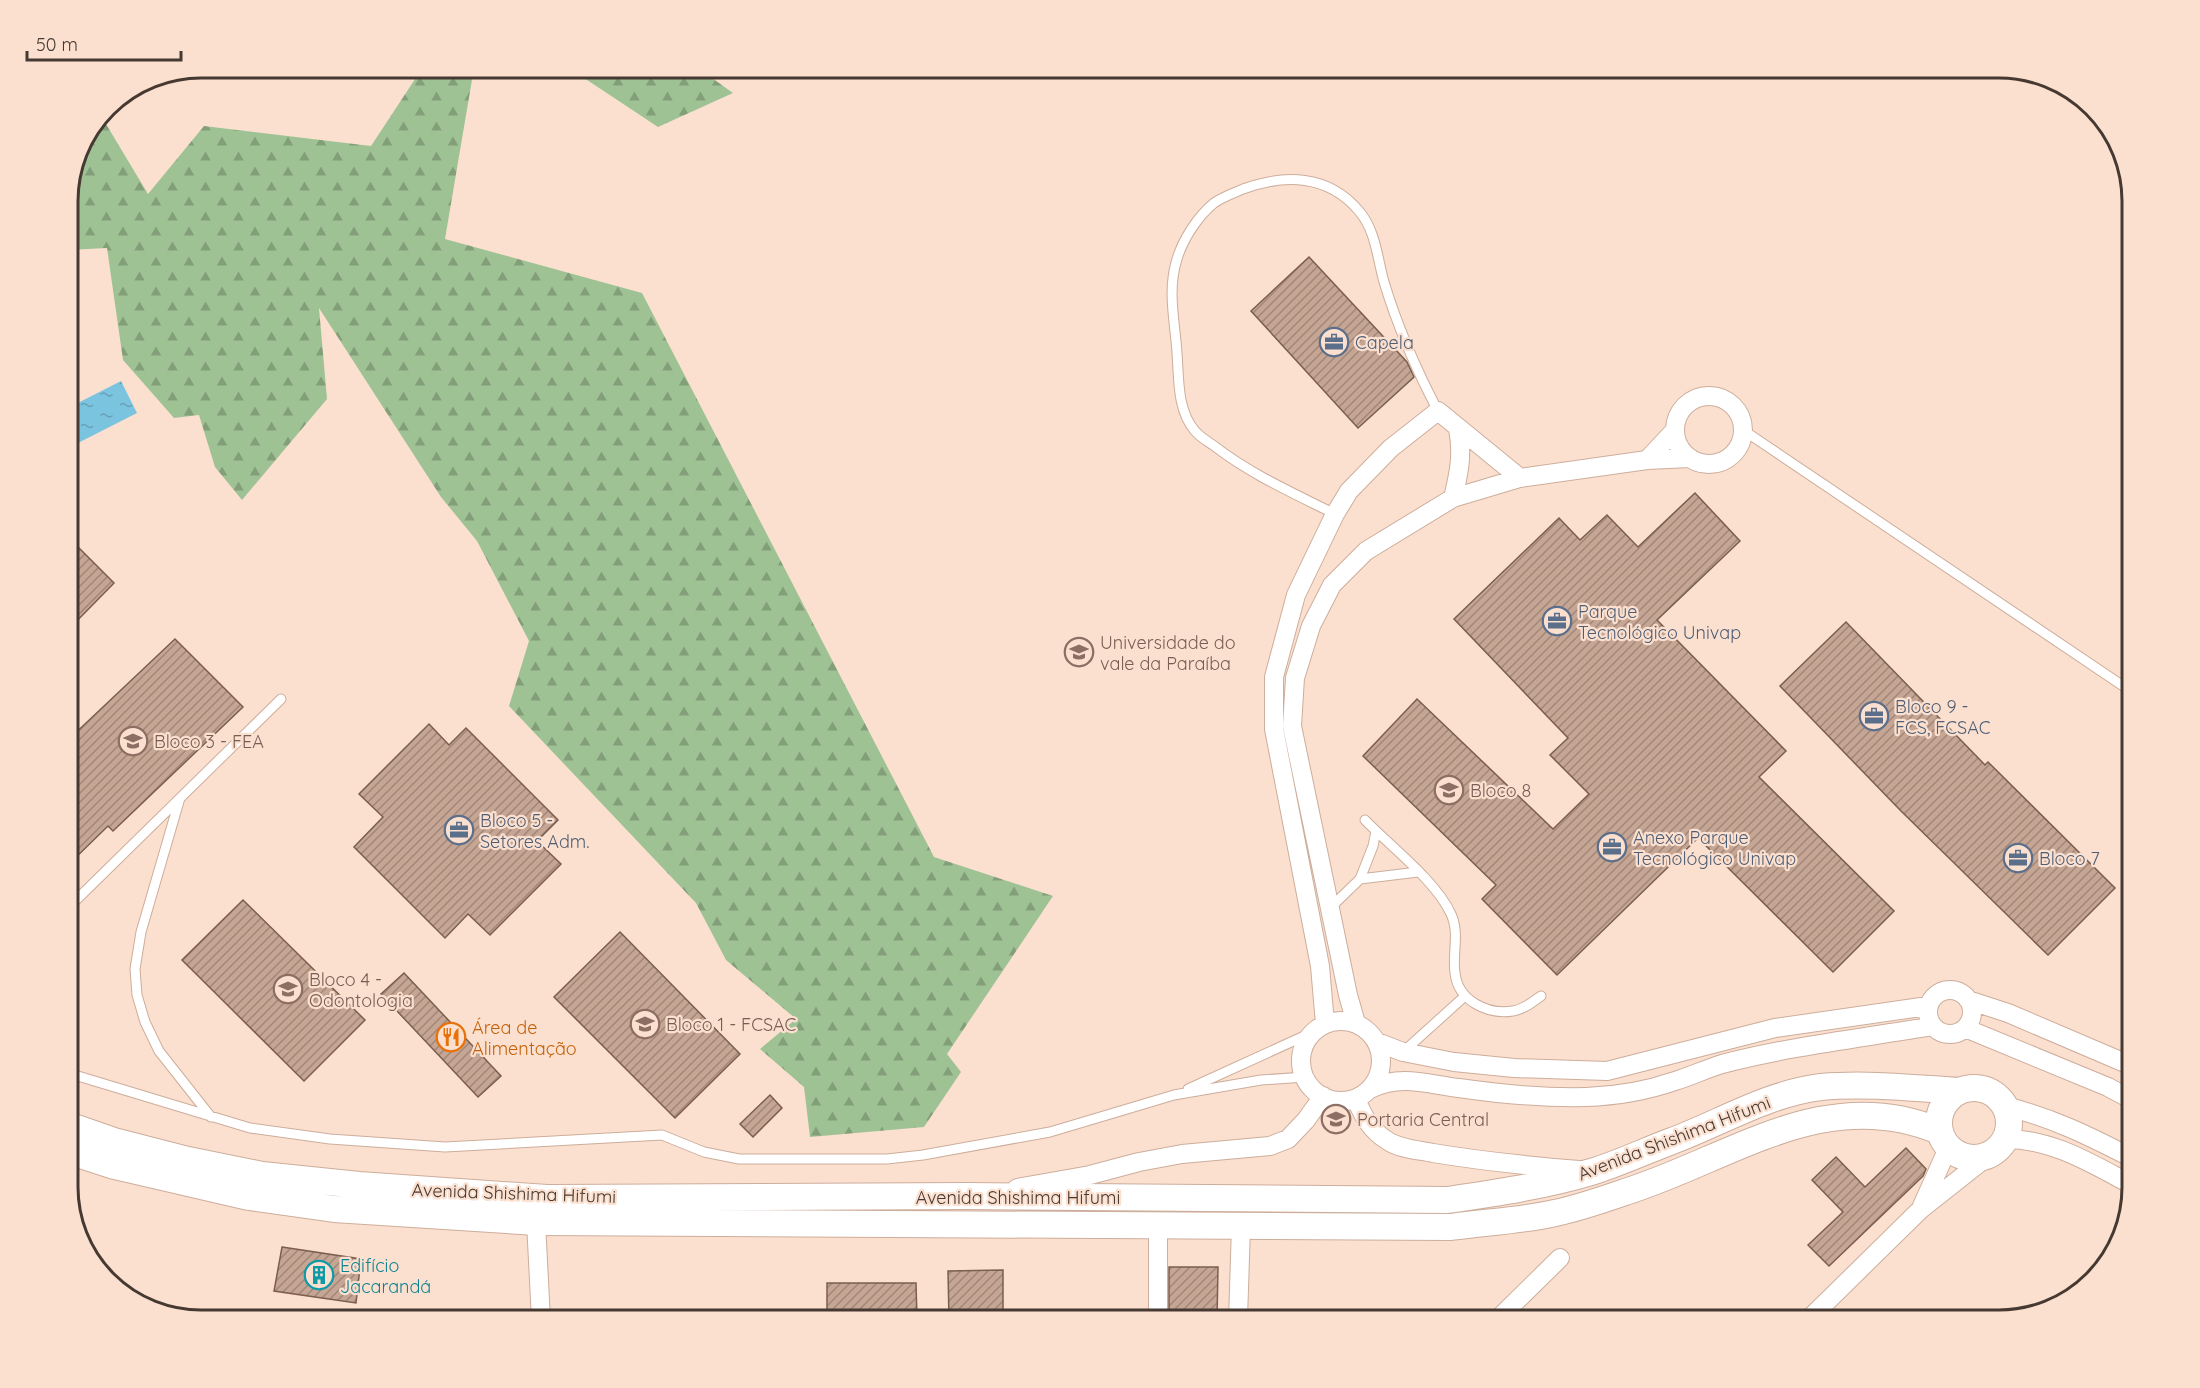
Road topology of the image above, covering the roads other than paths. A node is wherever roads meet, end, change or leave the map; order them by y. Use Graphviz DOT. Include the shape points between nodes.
graph roads {
  1 [pos="1438,411"];
  2 [pos="1458,429"];
  3 [pos="1675,430"];
  4 [pos="1743,430"];
  5 [pos="1690,458"];
  6 [pos="1647,460"];
  7 [pos="1520,478"];
  8 [pos="1453,498"];
  9 [pos="1335,514"];
  10 [pos="2122,685"];
  11 [pos="281,699"];
  12 [pos="180,798"];
  13 [pos="1365,820"];
  14 [pos="1376,831"];
  15 [pos="1418,872"];
  16 [pos="1360,879"];
  17 [pos="78,898"];
  18 [pos="1330,909"];
  19 [pos="1465,996"];
  20 [pos="1541,996"];
  21 [pos="1968,1000"];
  22 [pos="1928,1006"];
  23 [pos="1356,1023"];
  24 [pos="1933,1026"];
  25 [pos="1319,1028"];
  26 [pos="1965,1028"];
  27 [pos="1377,1042"];
  28 [pos="1403,1052"];
  29 [pos="2122,1061"];
  30 [pos="78,1076"];
  31 [pos="1305,1077"];
  32 [pos="1958,1091"];
  33 [pos="1363,1094"];
  34 [pos="2122,1094"];
  35 [pos="1174,1095"];
  36 [pos="1323,1096"];
  37 [pos="2006,1106"];
  38 [pos="211,1117"];
  39 [pos="78,1128"];
  40 [pos="1944,1139"];
  41 [pos="2006,1139"];
  42 [pos="2122,1152"];
  43 [pos="78,1154"];
  44 [pos="1987,1156"];
  45 [pos="1592,1172"];
  46 [pos="2122,1179"];
  47 [pos="967,1196"];
  48 [pos="1448,1200"];
  49 [pos="1920,1210"];
  50 [pos="537,1222"];
  51 [pos="1158,1225"];
  52 [pos="1241,1226"];
  53 [pos="1451,1227"];
  54 [pos="1560,1258"];
  55 [pos="541,1310"];
  56 [pos="1158,1310"];
  57 [pos="1238,1310"];
  58 [pos="1507,1310"];
  59 [pos="1818,1310"];
  1 -- 2 [label="street"];
  1 -- 9 [label="street" via="1391,448 1349,491"];
  1 -- 9 [label="lane" via="1384,283 1371,229 1342,195 1308,181 1284,179 1261,183 1214,203 1186,240 1172,279 1185,414 1195,431 1228,456"];
  2 -- 7 [label="street"];
  2 -- 8 [label="street" via="1461,465"];
  3 -- 4 [label="street" via="1677,418 1692,400 1715,397 1735,409"];
  3 -- 5 [label="street" via="1677,441"];
  3 -- 6 [label="street"];
  4 -- 5 [label="street" via="1741,441 1720,462 1709,464"];
  4 -- 10 [label="lane"];
  5 -- 6 [label="street"];
  6 -- 7 [label="street"];
  7 -- 8 [label="street"];
  8 -- 18 [label="street" via="1366,551 1347,567 1318,608 1298,668 1292,726"];
  9 -- 25 [label="street" via="1296,595 1274,677 1273,703 1274,729 1320,966"];
  11 -- 12 [label="lane"];
  12 -- 17 [label="lane"];
  12 -- 38 [label="lane" via="141,932 135,969 137,995 159,1051"];
  13 -- 14 [label="lane"];
  14 -- 15 [label="lane"];
  14 -- 16 [label="lane"];
  15 -- 16 [label="lane"];
  15 -- 19 [label="lane" via="1452,915 1455,975"];
  16 -- 18 [label="lane"];
  18 -- 23 [label="street"];
  19 -- 20 [label="lane" via="1481,1008 1498,1012 1528,1006"];
  19 -- 28 [label="lane"];
  21 -- 22 [label="street" via="1949,990 1935,995"];
  21 -- 26 [label="street" via="1972,1014"];
  21 -- 29 [label="street"];
  22 -- 24 [label="street"];
  22 -- 28 [label="street" via="1775,1028 1607,1071 1514,1068"];
  23 -- 25 [label="street" via="1344,1021"];
  23 -- 27 [label="street"];
  24 -- 26 [label="street" via="1945,1033"];
  24 -- 33 [label="street" via="1723,1064 1626,1094 1543,1096 1412,1080 1384,1083"];
  25 -- 31 [label="street" via="1302,1051"];
  25 -- 35 [label="lane"];
  26 -- 34 [label="street"];
  27 -- 28 [label="street"];
  27 -- 33 [label="street" via="1381,1067 1377,1079"];
  30 -- 38 [label="lane"];
  31 -- 35 [label="lane" via="1261,1080"];
  31 -- 36 [label="street"];
  32 -- 37 [label="street" via="1990,1091"];
  32 -- 40 [label="street" via="1942,1107 1939,1119"];
  32 -- 45 [label="street, Avenida Shishima Hifumi" via="1820,1088 1746,1109"];
  33 -- 36 [label="street" via="1345,1101"];
  33 -- 45 [label="street" via="1363,1115 1390,1143 1475,1160"];
  35 -- 38 [label="lane" via="1050,1132 887,1159 739,1159 704,1152 662,1135 446,1147 330,1139 250,1128"];
  36 -- 47 [label="street" via="1288,1138 1270,1146 1182,1154"];
  37 -- 41 [label="street"];
  37 -- 42 [label="street" via="2069,1126"];
  39 -- 47 [label="street, Avenida Shishima Hifumi" via="114,1141 262,1175 359,1185 547,1198"];
  40 -- 44 [label="street" via="1956,1154 1966,1158"];
  40 -- 49 [label="street"];
  40 -- 53 [label="street, Avenida Shishima Hifumi" via="1921,1123 1843,1115 1790,1126 1628,1192 1554,1214"];
  41 -- 44 [label="street"];
  41 -- 46 [label="street" via="2027,1139 2060,1148"];
  43 -- 50 [label="street, Avenida Shishima Hifumi" via="249,1197 334,1209"];
  44 -- 49 [label="street"];
  45 -- 48 [label="street, Avenida Shishima Hifumi" via="1526,1188"];
  47 -- 48 [label="street, Avenida Shishima Hifumi"];
  48 -- 53 [label="street"];
  49 -- 59 [label="street"];
  50 -- 51 [label="street, Avenida Shishima Hifumi"];
  50 -- 55 [label="street"];
  51 -- 52 [label="street, Avenida Shishima Hifumi"];
  51 -- 56 [label="street"];
  52 -- 53 [label="street, Avenida Shishima Hifumi"];
  52 -- 57 [label="street"];
  54 -- 58 [label="street"];
}
